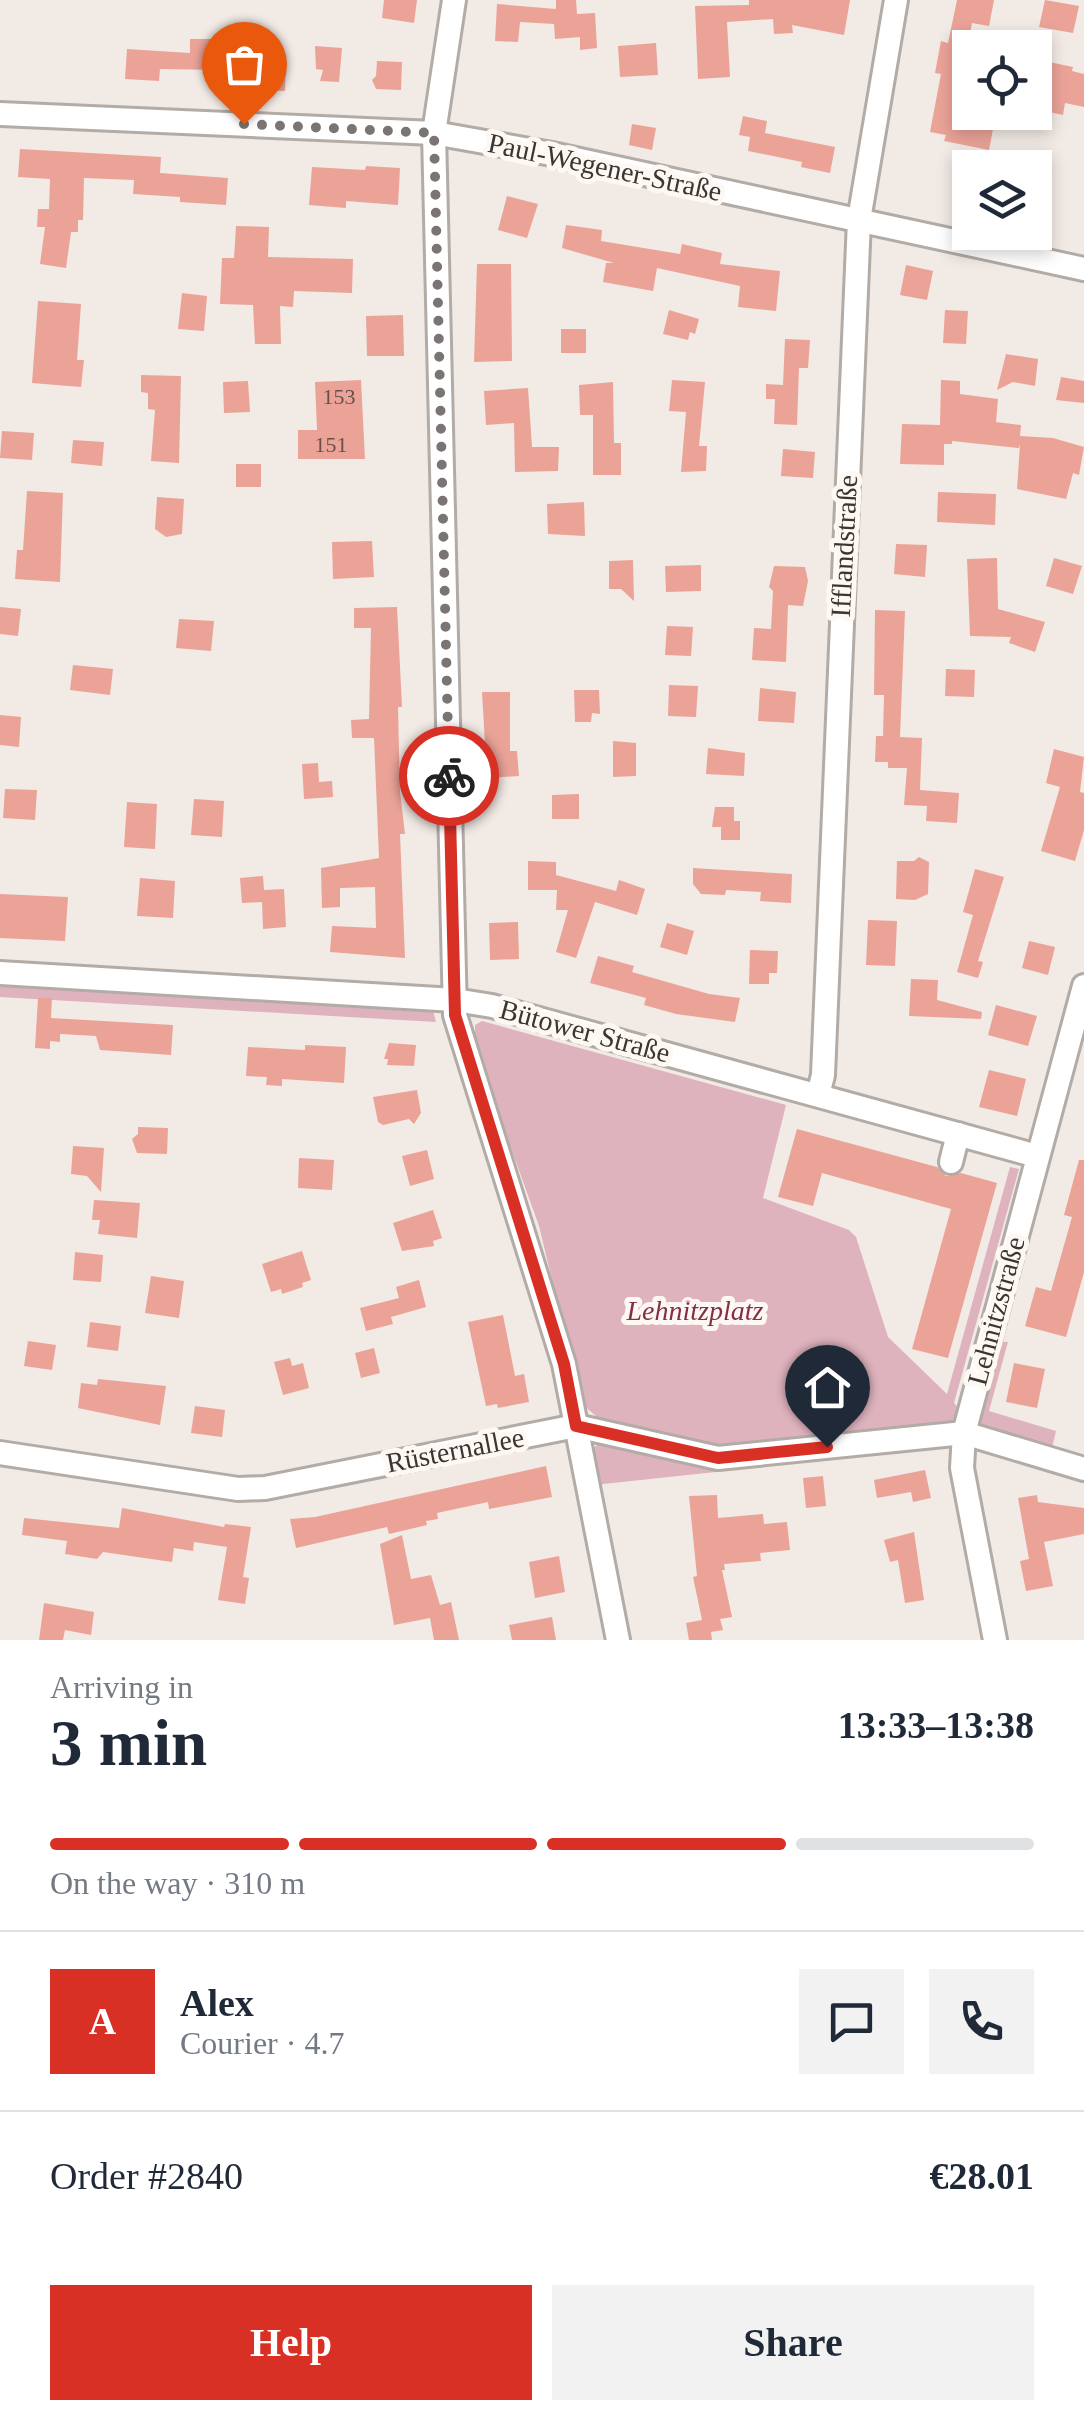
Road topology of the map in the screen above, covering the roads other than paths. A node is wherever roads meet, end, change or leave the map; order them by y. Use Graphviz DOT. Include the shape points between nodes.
graph roads {
  1 [pos="454,0"];
  2 [pos="896,0"];
  3 [pos="0,114"];
  4 [pos="434,133"];
  5 [pos="859,220"];
  6 [pos="1084,269"];
  7 [pos="0,973"];
  8 [pos="1084,986"];
  9 [pos="455,1000"];
  10 [pos="818,1095"];
  11 [pos="958,1134"];
  12 [pos="1037,1156"];
  13 [pos="950,1162"];
  14 [pos="576,1426"];
  15 [pos="964,1433"];
  16 [pos="0,1454"];
  17 [pos="1084,1468"];
  18 [pos="618,1640"];
  19 [pos="996,1640"];
  1 -- 4 [label="street"];
  2 -- 5 [label="street, Ifflandstraße"];
  3 -- 4 [label="street, Paul-Wegener-Straße"];
  4 -- 5 [label="street, Paul-Wegener-Straße"];
  4 -- 9 [label="street"];
  5 -- 6 [label="street, Paul-Wegener-Straße"];
  5 -- 10 [label="street, Ifflandstraße"];
  7 -- 9 [label="street, Bütower Straße"];
  8 -- 12 [label="street, Lehnitzstraße"];
  9 -- 10 [label="street, Bütower Straße"];
  9 -- 14 [label="street" via="564,1364"];
  10 -- 11 [label="street, Bütower Straße"];
  11 -- 12 [label="street, Bütower Straße"];
  11 -- 13 [label="street"];
  12 -- 15 [label="street, Lehnitzstraße"];
  14 -- 15 [label="street, Rüsternallee" via="718,1458"];
  14 -- 16 [label="street, Rüsternallee" via="265,1488"];
  14 -- 18 [label="street"];
  15 -- 17 [label="street, Rüsternallee"];
  15 -- 19 [label="street, Lehnitzstraße" via="962,1468"];
}
